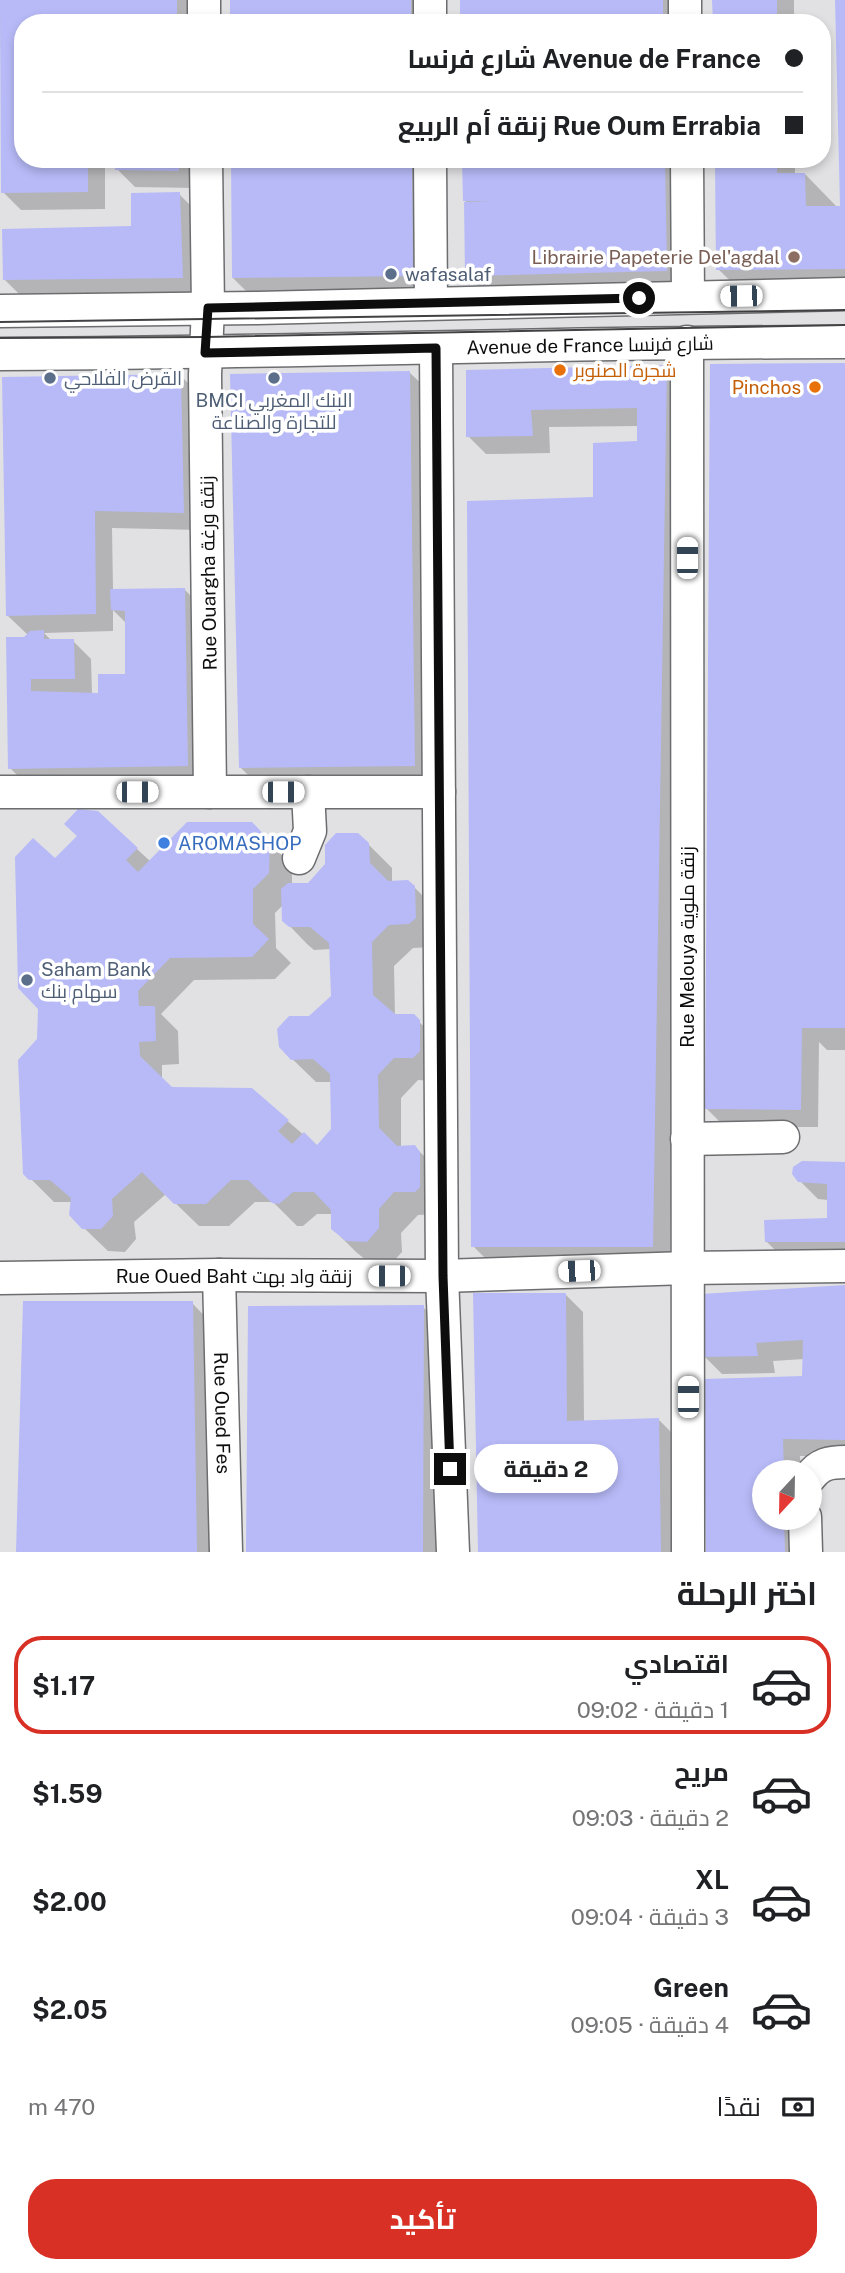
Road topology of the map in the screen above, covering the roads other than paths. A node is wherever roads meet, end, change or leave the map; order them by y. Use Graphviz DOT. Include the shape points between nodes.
graph roads {
  1 [pos="206,168"];
  2 [pos="430,168"];
  3 [pos="687,168"];
  4 [pos="845,294"];
  5 [pos="688,297"];
  6 [pos="431,303"];
  7 [pos="208,308"];
  8 [pos="0,311"];
  9 [pos="687,342"];
  10 [pos="845,342"];
  11 [pos="436,348"];
  12 [pos="205,353"];
  13 [pos="0,354"];
  14 [pos="0,792"];
  15 [pos="210,792"];
  16 [pos="308,792"];
  17 [pos="439,792"];
  18 [pos="299,858"];
  19 [pos="783,1137"];
  20 [pos="687,1139"];
  21 [pos="845,1266"];
  22 [pos="688,1268"];
  23 [pos="219,1275"];
  24 [pos="443,1276"];
  25 [pos="0,1278"];
  26 [pos="845,1462"];
  27 [pos="822,1466"];
  28 [pos="806,1530"];
  29 [pos="226,1552"];
  30 [pos="453,1552"];
  31 [pos="688,1552"];
  32 [pos="806,1552"];
  1 -- 7 [label="street"];
  2 -- 6 [label="street"];
  3 -- 5 [label="street"];
  4 -- 5 [label="street"];
  5 -- 6 [label="street"];
  6 -- 7 [label="street"];
  7 -- 8 [label="street"];
  7 -- 12 [label="street, Rue Ouargha زنقة ورغة"];
  9 -- 10 [label="street, Avenue de France شارع فرنسا"];
  9 -- 11 [label="street, Avenue de France شارع فرنسا"];
  9 -- 20 [label="street, Rue Melouya زنقة ملوية"];
  11 -- 12 [label="street, Avenue de France شارع فرنسا"];
  11 -- 17 [label="street"];
  12 -- 13 [label="street, Avenue de France شارع فرنسا"];
  12 -- 15 [label="street, Rue Ouargha زنقة ورغة"];
  14 -- 15 [label="street"];
  15 -- 16 [label="street"];
  16 -- 17 [label="street"];
  16 -- 18 [label="street" via="310,831"];
  17 -- 24 [label="street"];
  19 -- 20 [label="street"];
  20 -- 22 [label="street, Rue Melouya زنقة ملوية"];
  21 -- 22 [label="street, Rue Oued Baht زنقة واد بهت"];
  22 -- 24 [label="street, Rue Oued Baht زنقة واد بهت"];
  22 -- 31 [label="street, Rue Melouya زنقة ملوية"];
  23 -- 24 [label="street, Rue Oued Baht زنقة واد بهت"];
  23 -- 25 [label="street, Rue Oued Baht زنقة واد بهت"];
  23 -- 29 [label="street, Rue Oued Fes"];
  24 -- 30 [label="street"];
  26 -- 27 [label="street"];
  28 -- 32 [label="street"];
}
